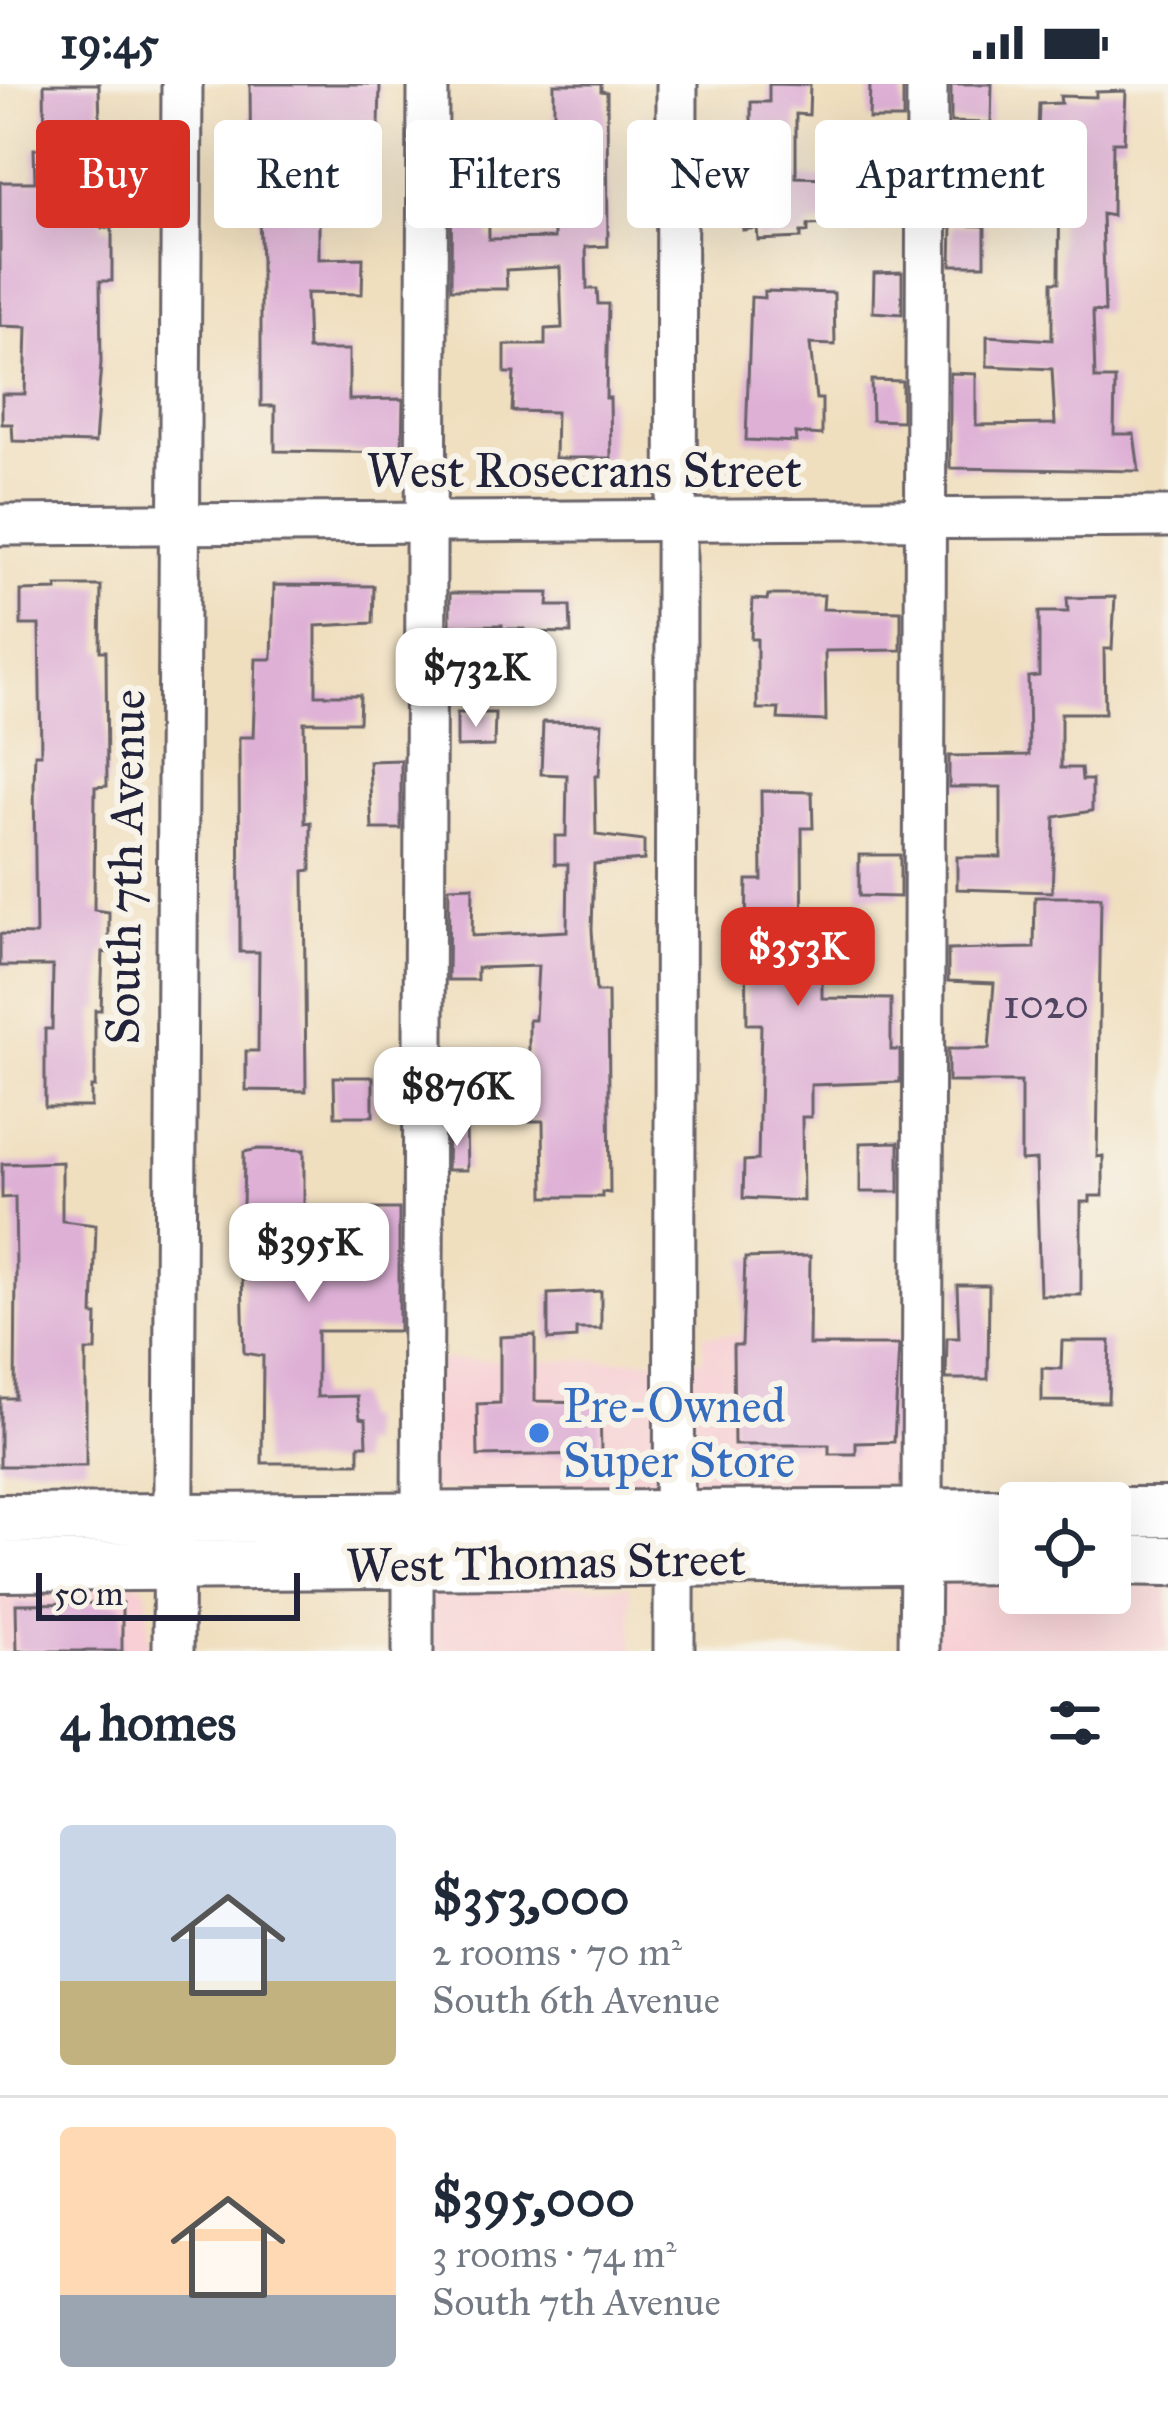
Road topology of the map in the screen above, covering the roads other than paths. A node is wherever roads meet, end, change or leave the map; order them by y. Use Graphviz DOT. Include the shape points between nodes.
graph roads {
  1 [pos="182,84"];
  2 [pos="428,84"];
  3 [pos="677,84"];
  4 [pos="927,84"];
  5 [pos="1168,518"];
  6 [pos="925,519"];
  7 [pos="677,521"];
  8 [pos="428,523"];
  9 [pos="179,524"];
  10 [pos="0,525"];
  11 [pos="1131,1512"];
  12 [pos="1168,1512"];
  13 [pos="173,1518"];
  14 [pos="999,1518"];
  15 [pos="0,1519"];
  16 [pos="921,1536"];
  17 [pos="675,1538"];
  18 [pos="417,1541"];
  19 [pos="999,1554"];
  20 [pos="1131,1560"];
  21 [pos="1168,1561"];
  22 [pos="0,1567"];
  23 [pos="172,1567"];
  24 [pos="172,1651"];
  25 [pos="413,1651"];
  26 [pos="674,1651"];
  27 [pos="919,1651"];
  1 -- 9 [label="street, South 7th Avenue"];
  2 -- 8 [label="street"];
  3 -- 7 [label="street"];
  4 -- 6 [label="street"];
  5 -- 6 [label="street, West Rosecrans Street"];
  6 -- 7 [label="street, West Rosecrans Street"];
  6 -- 16 [label="street"];
  7 -- 8 [label="street, West Rosecrans Street"];
  7 -- 17 [label="street"];
  8 -- 9 [label="street, West Rosecrans Street"];
  8 -- 18 [label="street"];
  9 -- 10 [label="street, West Rosecrans Street"];
  9 -- 13 [label="street, South 7th Avenue"];
  11 -- 12 [label="main road"];
  13 -- 15 [label="main road, West Thomas Street"];
  13 -- 18 [label="main road, West Thomas Street"];
  13 -- 23 [label="street, South 7th Avenue"];
  14 -- 16 [label="main road, West Thomas Street"];
  16 -- 17 [label="main road, West Thomas Street"];
  16 -- 19 [label="main road, West Thomas Street"];
  16 -- 27 [label="street"];
  17 -- 18 [label="main road, West Thomas Street"];
  17 -- 26 [label="street"];
  18 -- 23 [label="main road, West Thomas Street"];
  18 -- 25 [label="street"];
  20 -- 21 [label="main road"];
  22 -- 23 [label="main road, West Thomas Street"];
  23 -- 24 [label="street, South 7th Avenue"];
}
